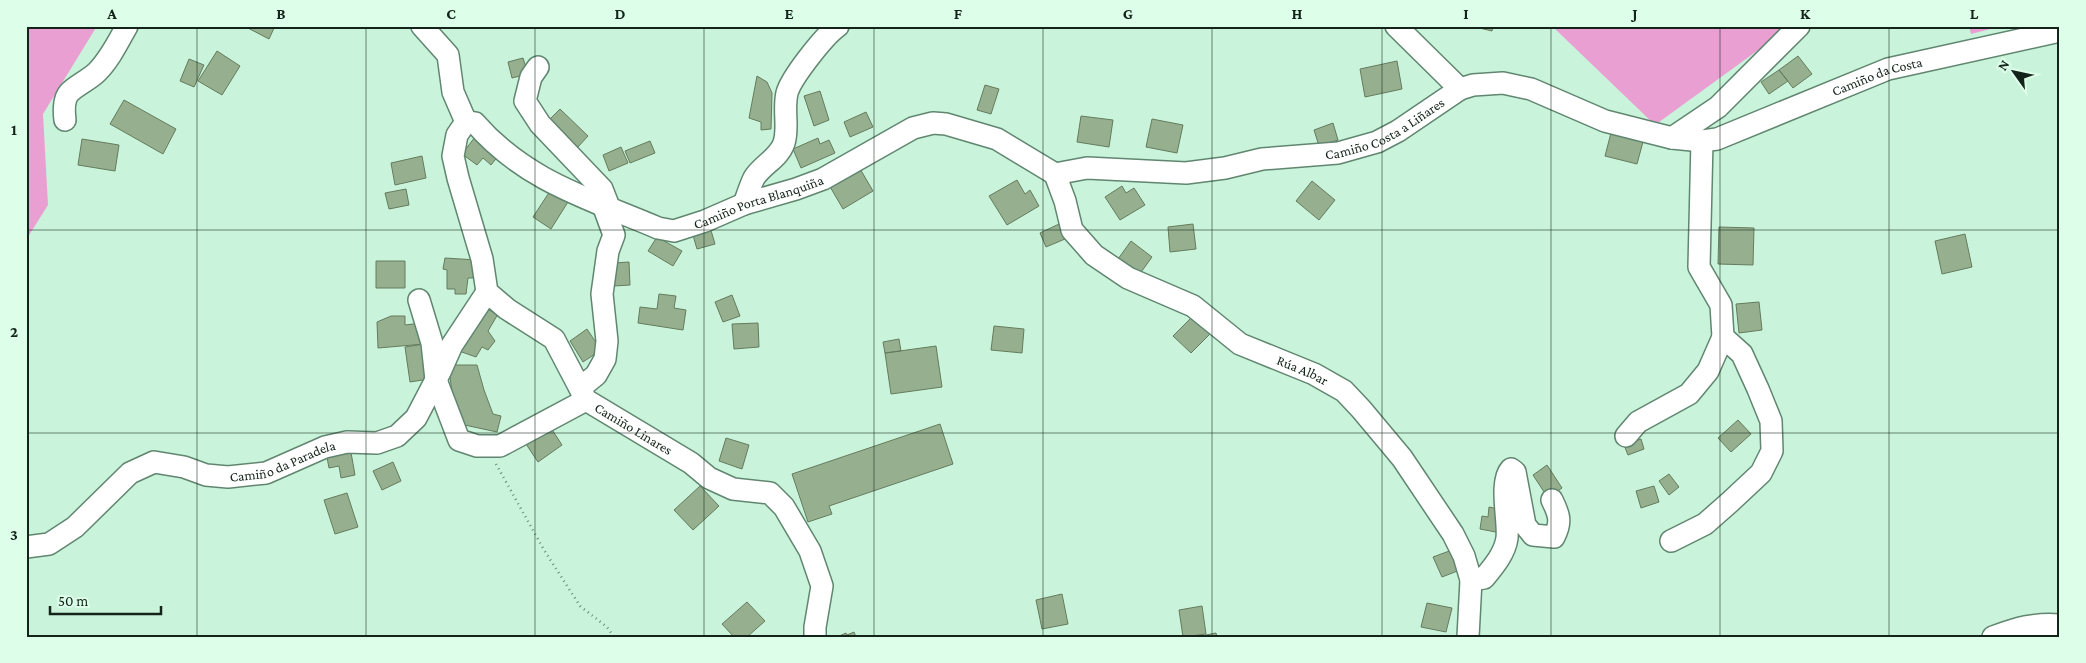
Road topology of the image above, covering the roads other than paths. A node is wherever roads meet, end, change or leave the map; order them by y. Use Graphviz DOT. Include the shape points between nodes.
graph roads {
  1 [pos="128,26"];
  2 [pos="422,26"];
  3 [pos="838,26"];
  4 [pos="1396,26"];
  5 [pos="1798,26"];
  6 [pos="2060,31"];
  7 [pos="538,67"];
  8 [pos="1460,89"];
  9 [pos="66,120"];
  10 [pos="466,122"];
  11 [pos="1672,138"];
  12 [pos="1702,141"];
  13 [pos="1055,174"];
  14 [pos="744,204"];
  15 [pos="606,206"];
  16 [pos="488,292"];
  17 [pos="419,300"];
  18 [pos="1723,337"];
  19 [pos="436,380"];
  20 [pos="583,394"];
  21 [pos="1626,436"];
  22 [pos="1552,500"];
  23 [pos="1671,540"];
  24 [pos="26,547"];
  25 [pos="1472,580"];
  26 [pos="2060,625"];
  27 [pos="815,637"];
  28 [pos="1468,637"];
  29 [pos="1993,637"];
  1 -- 9 [label="street" via="99,71 69,93"];
  2 -- 10 [label="street" via="448,55 454,92"];
  3 -- 14 [label="street" via="822,41 793,80 787,92 783,145 754,178"];
  4 -- 8 [label="street"];
  5 -- 11 [label="street" via="1718,107"];
  6 -- 12 [label="street, Camiño da Costa" via="1888,69 1717,140"];
  7 -- 15 [label="street" via="525,101 540,124 602,189"];
  8 -- 11 [label="street, Camiño Costa a Liñares" via="1504,83 1531,89 1605,121"];
  8 -- 13 [label="street, Camiño Costa a Liñares" via="1378,142 1338,153 1262,159 1186,173 1088,168"];
  10 -- 15 [label="street, Camiño Porta Blanquiña" via="475,123 501,151 552,184"];
  10 -- 16 [label="street" via="457,134 453,156"];
  11 -- 12 [label="street, Camiño Costa a Liñares"];
  12 -- 18 [label="street" via="1699,267 1722,305"];
  13 -- 14 [label="street, Camiño Porta Blanquiña" via="998,139 933,123 913,128 823,178"];
  13 -- 25 [label="street, Rúa Albar" via="1072,230 1094,255 1128,278 1193,306 1240,344 1314,374 1344,392 1402,458 1453,534"];
  14 -- 15 [label="street, Camiño Porta Blanquiña" via="706,222 674,231 658,228"];
  15 -- 20 [label="street" via="614,234 608,251 602,294 607,341 605,359"];
  16 -- 19 [label="street, Camiño da Paradela" via="452,344"];
  16 -- 20 [label="street" via="507,309 554,339"];
  17 -- 19 [label="street" via="432,343"];
  18 -- 21 [label="street" via="1708,371 1689,394 1638,422"];
  18 -- 23 [label="street" via="1742,354 1758,389 1771,421 1772,451 1761,473 1730,502 1705,524"];
  19 -- 20 [label="street" via="459,440 477,446 500,446"];
  19 -- 24 [label="street, Camiño da Paradela" via="416,418 397,436 377,443 347,442 325,447 266,473 206,475 154,462 130,473 75,526 49,544"];
  20 -- 27 [label="street, Camiño Linares" via="709,478 733,489 770,493 784,507 810,551 822,586"];
  22 -- 25 [label="street" via="1559,517 1558,530 1554,537 1533,535 1525,526 1515,472 1508,473 1507,538 1501,556 1484,578"];
  25 -- 28 [label="street, Rúa Albar"];
  26 -- 29 [label="street" via="2022,626"];
}
